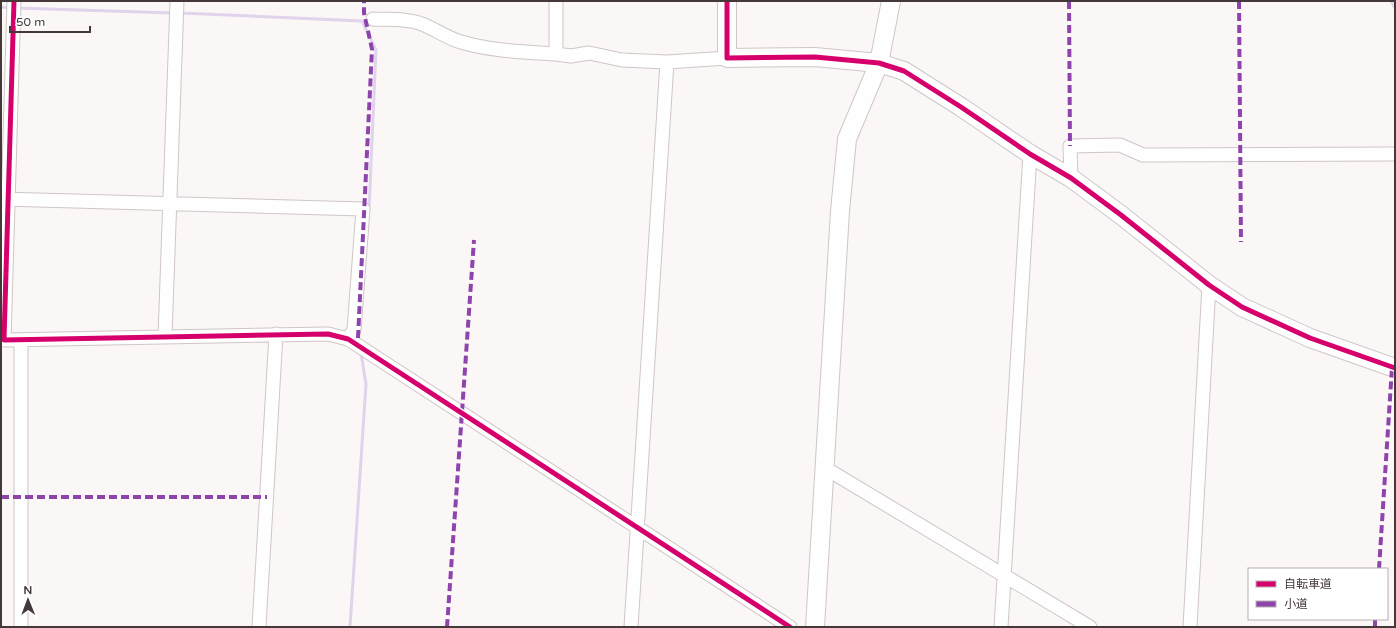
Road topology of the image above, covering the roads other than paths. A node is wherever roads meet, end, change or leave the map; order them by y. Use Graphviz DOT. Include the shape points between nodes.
graph roads {
  1 [pos="14,1"];
  2 [pos="177,1"];
  3 [pos="556,1"];
  4 [pos="727,1"];
  5 [pos="891,1"];
  6 [pos="373,19"];
  7 [pos="556,54"];
  8 [pos="727,58"];
  9 [pos="667,62"];
  10 [pos="879,63"];
  11 [pos="1030,154"];
  12 [pos="1395,154"];
  13 [pos="1071,178"];
  14 [pos="5,199"];
  15 [pos="170,203"];
  16 [pos="1208,284"];
  17 [pos="276,334"];
  18 [pos="164,336"];
  19 [pos="2,340"];
  20 [pos="21,340"];
  21 [pos="348,340"];
  22 [pos="1395,368"];
  23 [pos="825,468"];
  24 [pos="637,529"];
  25 [pos="1005,574"];
  26 [pos="21,627"];
  27 [pos="259,627"];
  28 [pos="631,627"];
  29 [pos="790,627"];
  30 [pos="815,627"];
  31 [pos="1002,627"];
  32 [pos="1090,627"];
  33 [pos="1190,627"];
  1 -- 14 [label="street"];
  2 -- 15 [label="street"];
  3 -- 7 [label="street"];
  4 -- 8 [label="street"];
  5 -- 10 [label="street"];
  6 -- 7 [label="street" via="422,24 438,34 483,47"];
  7 -- 9 [label="street" via="571,56 589,53 622,60"];
  8 -- 9 [label="street"];
  8 -- 10 [label="street" via="815,57"];
  9 -- 24 [label="street"];
  10 -- 11 [label="street" via="904,72"];
  10 -- 23 [label="street" via="847,139 840,211"];
  11 -- 13 [label="street"];
  11 -- 25 [label="street"];
  12 -- 13 [label="street" via="1143,155 1120,145 1070,146"];
  13 -- 16 [label="street"];
  14 -- 15 [label="street"];
  14 -- 19 [label="street"];
  15 -- 18 [label="street"];
  15 -- 21 [label="street" via="363,209 354,330"];
  16 -- 22 [label="street" via="1242,308 1266,320"];
  16 -- 33 [label="street"];
  17 -- 18 [label="street"];
  17 -- 21 [label="street" via="328,334"];
  17 -- 27 [label="street"];
  18 -- 20 [label="street"];
  19 -- 20 [label="street"];
  20 -- 26 [label="street"];
  21 -- 24 [label="street"];
  23 -- 25 [label="street" via="891,510"];
  23 -- 30 [label="street"];
  24 -- 28 [label="street"];
  24 -- 29 [label="street"];
  25 -- 31 [label="street"];
  25 -- 32 [label="street"];
}
